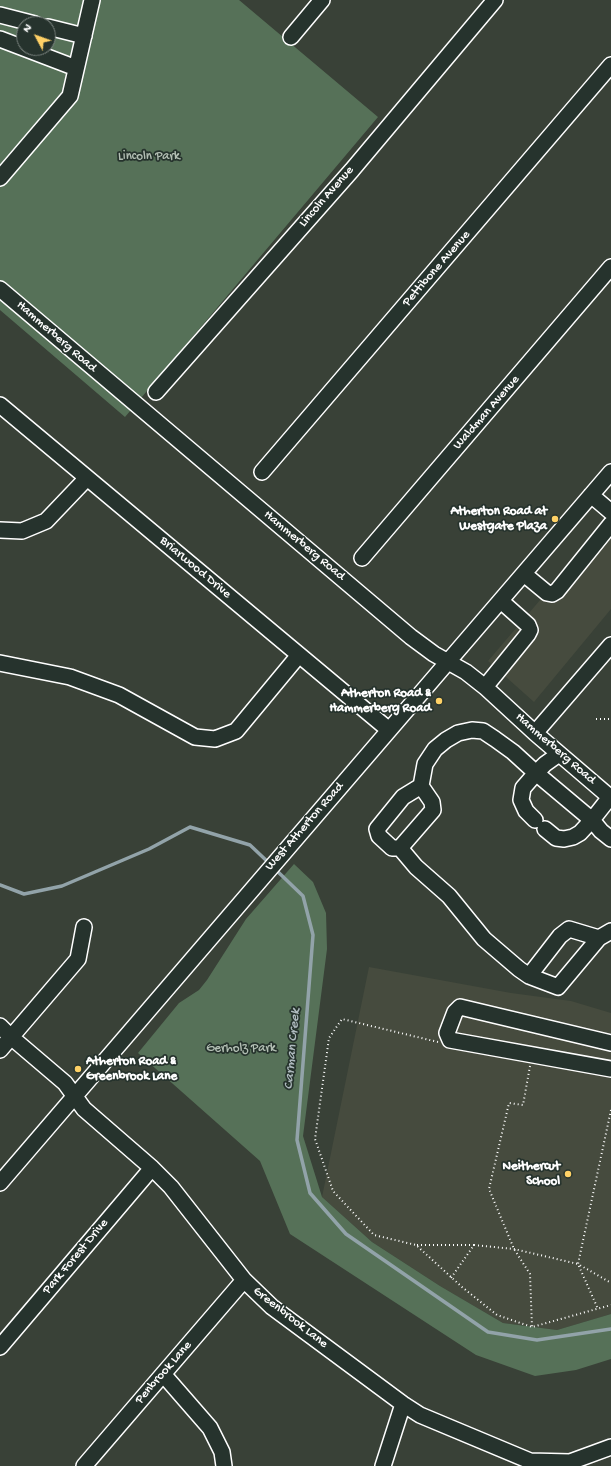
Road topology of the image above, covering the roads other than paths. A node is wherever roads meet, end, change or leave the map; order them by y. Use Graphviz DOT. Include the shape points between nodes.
graph roads {
  1 [pos="92,0"];
  2 [pos="322,0"];
  3 [pos="495,0"];
  4 [pos="0,15"];
  5 [pos="16,19"];
  6 [pos="56,29"];
  7 [pos="84,36"];
  8 [pos="291,37"];
  9 [pos="0,39"];
  10 [pos="611,65"];
  11 [pos="76,68"];
  12 [pos="0,178"];
  13 [pos="611,267"];
  14 [pos="0,289"];
  15 [pos="156,392"];
  16 [pos="0,405"];
  17 [pos="262,472"];
  18 [pos="611,472"];
  19 [pos="87,478"];
  20 [pos="591,495"];
  21 [pos="611,512"];
  22 [pos="611,524"];
  23 [pos="0,530"];
  24 [pos="362,558"];
  25 [pos="524,574"];
  26 [pos="501,601"];
  27 [pos="611,645"];
  28 [pos="299,655"];
  29 [pos="449,662"];
  30 [pos="0,663"];
  31 [pos="485,687"];
  32 [pos="389,730"];
  33 [pos="535,733"];
  34 [pos="559,754"];
  35 [pos="536,773"];
  36 [pos="421,786"];
  37 [pos="611,797"];
  38 [pos="592,820"];
  39 [pos="611,839"];
  40 [pos="400,848"];
  41 [pos="84,927"];
  42 [pos="605,935"];
  43 [pos="529,976"];
  44 [pos="0,1026"];
  45 [pos="11,1037"];
  46 [pos="611,1043"];
  47 [pos="0,1050"];
  48 [pos="611,1069"];
  49 [pos="74,1096"];
  50 [pos="152,1168"];
  51 [pos="0,1183"];
  52 [pos="244,1280"];
  53 [pos="0,1347"];
  54 [pos="163,1374"];
  55 [pos="403,1404"];
  56 [pos="611,1447"];
  57 [pos="530,1464"];
  58 [pos="84,1466"];
  59 [pos="224,1466"];
  60 [pos="383,1466"];
  1 -- 7 [label="street"];
  2 -- 8 [label="street"];
  3 -- 15 [label="street, Lincoln Avenue" via="357,164"];
  4 -- 5 [label="street"];
  6 -- 7 [label="street"];
  7 -- 11 [label="street"];
  9 -- 11 [label="street"];
  10 -- 17 [label="street, Pettibone Avenue"];
  11 -- 12 [label="street" via="70,96"];
  13 -- 24 [label="street, Waldman Avenue"];
  14 -- 29 [label="street, Hammerberg Road" via="411,637"];
  16 -- 19 [label="street, Briarwood Drive"];
  18 -- 20 [label="street, West Atherton Road"];
  19 -- 23 [label="street" via="46,521 22,531"];
  19 -- 28 [label="street, Briarwood Drive"];
  20 -- 21 [label="street"];
  20 -- 25 [label="street, West Atherton Road"];
  22 -- 25 [label="street" via="552,594 547,593"];
  25 -- 26 [label="street, West Atherton Road"];
  26 -- 29 [label="street, West Atherton Road"];
  26 -- 31 [label="street" via="528,625 530,630"];
  27 -- 33 [label="street"];
  28 -- 30 [label="street" via="236,731 215,739 195,737 119,696 70,676"];
  28 -- 32 [label="street, Briarwood Drive"];
  29 -- 31 [label="street, Hammerberg Road"];
  29 -- 32 [label="street, West Atherton Road"];
  31 -- 33 [label="street, Hammerberg Road"];
  32 -- 49 [label="street, West Atherton Road"];
  33 -- 34 [label="street, Hammerberg Road"];
  34 -- 35 [label="street"];
  34 -- 37 [label="street, Hammerberg Road"];
  35 -- 36 [label="street" via="495,739 483,731 472,730 458,733 435,749 425,764"];
  35 -- 38 [label="street"];
  35 -- 38 [label="street" via="524,788 521,800 526,811 540,825 556,838 564,839 580,833"];
  36 -- 40 [label="street" via="432,802 433,810"];
  36 -- 40 [label="street" via="403,797 377,829 379,836 392,848"];
  37 -- 38 [label="street"];
  38 -- 39 [label="street"];
  40 -- 43 [label="street" via="416,867 449,896 484,939"];
  41 -- 45 [label="street" via="78,959"];
  42 -- 43 [label="street" via="569,929 560,936"];
  42 -- 43 [label="street" via="558,987"];
  44 -- 45 [label="street, Greenbrook Lane"];
  45 -- 47 [label="street"];
  45 -- 49 [label="street, Greenbrook Lane" via="64,1083"];
  46 -- 48 [label="street" via="460,1007 455,1012 447,1033 450,1040"];
  49 -- 50 [label="street, Greenbrook Lane" via="84,1109"];
  49 -- 51 [label="street, West Atherton Road"];
  50 -- 52 [label="street, Greenbrook Lane"];
  50 -- 53 [label="street, Park Forest Drive"];
  52 -- 54 [label="street, Penbrook Lane"];
  52 -- 55 [label="street, Greenbrook Lane" via="272,1307"];
  54 -- 58 [label="street, Penbrook Lane"];
  54 -- 59 [label="street" via="210,1428 222,1452"];
  55 -- 57 [label="street, Greenbrook Lane" via="420,1415"];
  55 -- 60 [label="street"];
  56 -- 57 [label="street, Greenbrook Lane" via="570,1462"];
}
